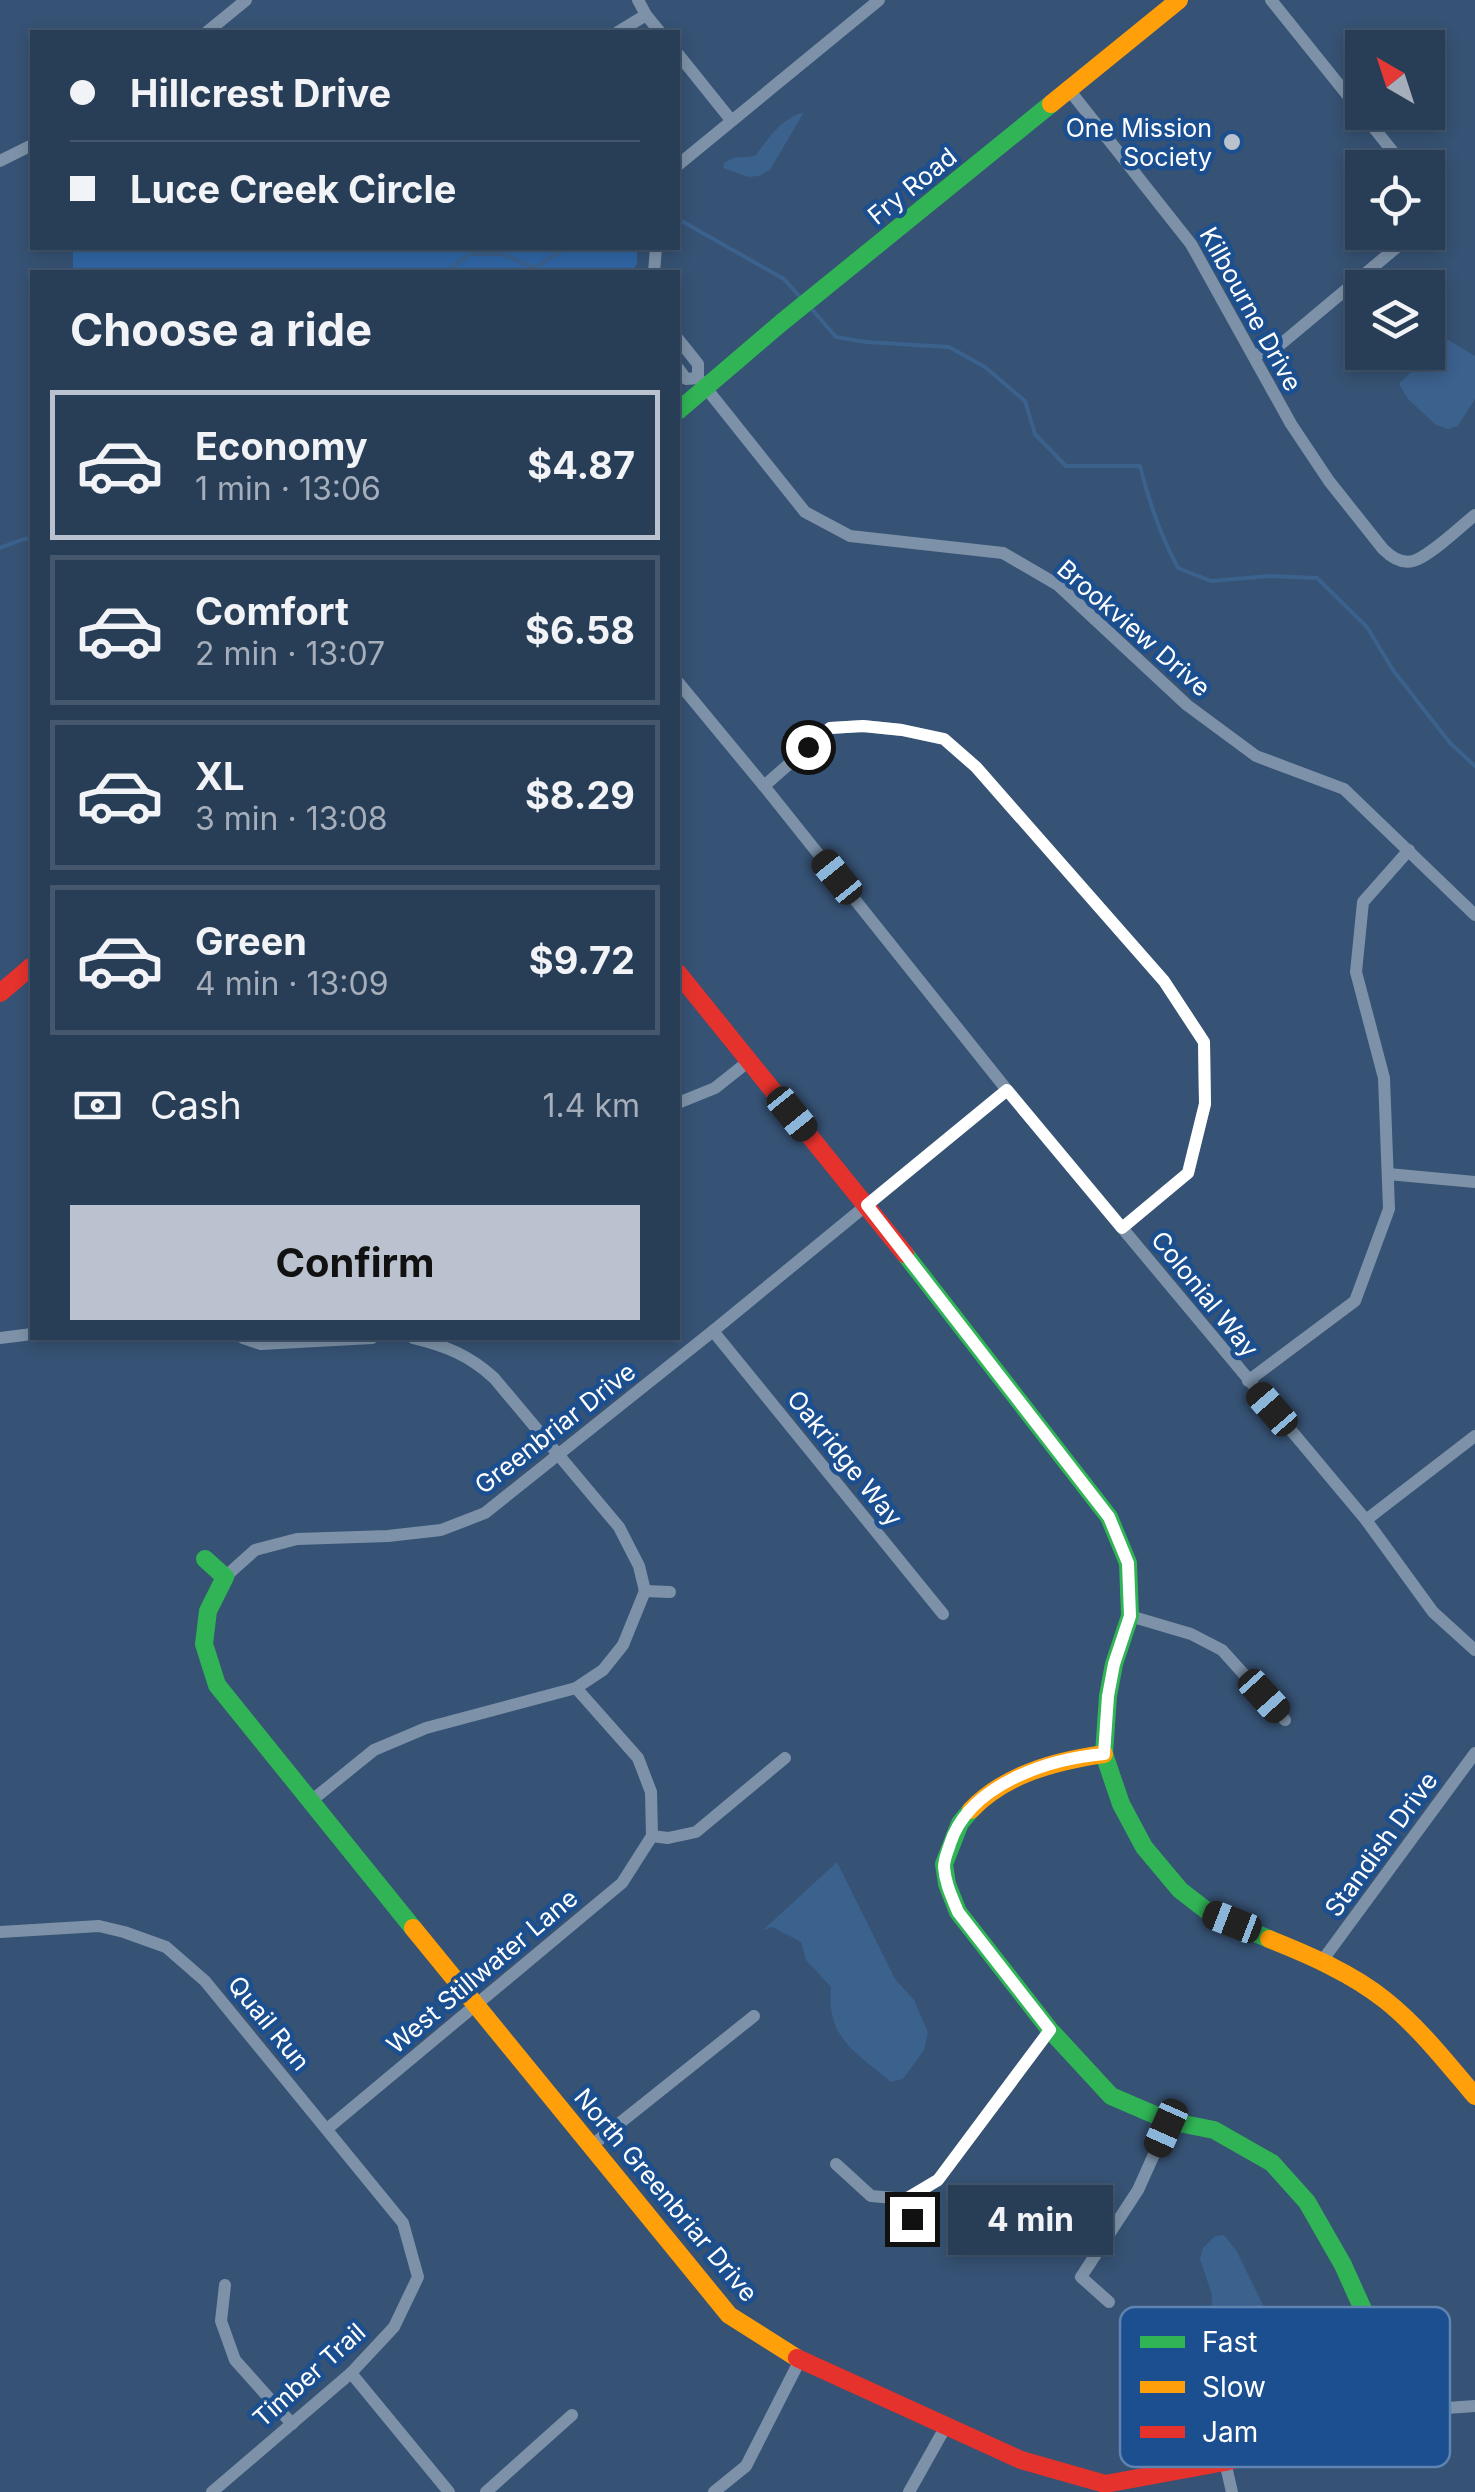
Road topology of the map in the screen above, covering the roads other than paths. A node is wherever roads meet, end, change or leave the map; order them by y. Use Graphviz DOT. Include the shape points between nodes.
graph roads {
  1 [pos="246,0"];
  2 [pos="638,0"];
  3 [pos="879,0"];
  4 [pos="1179,0"];
  5 [pos="1271,0"];
  6 [pos="646,15"];
  7 [pos="209,30"];
  8 [pos="621,30"];
  9 [pos="658,30"];
  10 [pos="680,56"];
  11 [pos="1070,91"];
  12 [pos="732,120"];
  13 [pos="30,146"];
  14 [pos="1392,150"];
  15 [pos="0,161"];
  16 [pos="680,164"];
  17 [pos="1394,250"];
  18 [pos="680,342"];
  19 [pos="1254,356"];
  20 [pos="680,370"];
  21 [pos="702,383"];
  22 [pos="680,409"];
  23 [pos="1475,515"];
  24 [pos="680,684"];
  25 [pos="764,786"];
  26 [pos="1409,850"];
  27 [pos="1475,915"];
  28 [pos="30,968"];
  29 [pos="680,975"];
  30 [pos="0,993"];
  31 [pos="749,1060"];
  32 [pos="1007,1090"];
  33 [pos="680,1102"];
  34 [pos="1388,1174"];
  35 [pos="1475,1182"];
  36 [pos="867,1205"];
  37 [pos="1122,1228"];
  38 [pos="713,1331"];
  39 [pos="30,1334"];
  40 [pos="0,1338"];
  41 [pos="249,1340"];
  42 [pos="335,1340"];
  43 [pos="421,1340"];
  44 [pos="1248,1382"];
  45 [pos="1475,1436"];
  46 [pos="560,1455"];
  47 [pos="1366,1520"];
  48 [pos="205,1559"];
  49 [pos="225,1577"];
  50 [pos="645,1590"];
  51 [pos="670,1592"];
  52 [pos="943,1614"];
  53 [pos="1130,1616"];
  54 [pos="1475,1650"];
  55 [pos="576,1688"];
  56 [pos="1285,1720"];
  57 [pos="1475,1753"];
  58 [pos="1104,1754"];
  59 [pos="785,1758"];
  60 [pos="310,1801"];
  61 [pos="652,1836"];
  62 [pos="0,1932"];
  63 [pos="1322,1961"];
  64 [pos="475,2005"];
  65 [pos="754,2016"];
  66 [pos="1050,2030"];
  67 [pos="1475,2096"];
  68 [pos="1169,2120"];
  69 [pos="327,2130"];
  70 [pos="591,2146"];
  71 [pos="836,2164"];
  72 [pos="906,2199"];
  73 [pos="912,2219"];
  74 [pos="418,2277"];
  75 [pos="225,2285"];
  76 [pos="1109,2302"];
  77 [pos="1362,2307"];
  78 [pos="800,2360"];
  79 [pos="351,2373"];
  80 [pos="1475,2406"];
  81 [pos="1450,2408"];
  82 [pos="572,2415"];
  83 [pos="292,2424"];
  84 [pos="946,2426"];
  85 [pos="1198,2467"];
  86 [pos="1226,2467"];
  87 [pos="212,2492"];
  88 [pos="449,2492"];
  89 [pos="486,2492"];
  90 [pos="714,2492"];
  91 [pos="909,2492"];
  92 [pos="1232,2492"];
  1 -- 7 [label="street"];
  2 -- 6 [label="street"];
  3 -- 12 [label="street"];
  4 -- 11 [label="street, Fry Road"];
  5 -- 14 [label="street"];
  6 -- 8 [label="street"];
  6 -- 9 [label="street"];
  10 -- 12 [label="street"];
  11 -- 19 [label="street, Kilbourne Drive" via="1191,244"];
  11 -- 21 [label="street, Fry Road"];
  12 -- 16 [label="street"];
  13 -- 15 [label="street"];
  17 -- 19 [label="street" via="1282,344"];
  18 -- 21 [label="street" via="698,364"];
  19 -- 23 [label="street, Kilbourne Drive" via="1314,460 1387,554 1415,560"];
  20 -- 21 [label="street"];
  21 -- 22 [label="street, Fry Road"];
  21 -- 26 [label="street, Brookview Drive" via="805,512 850,536 1004,553 1058,585 1186,706 1256,756 1344,789"];
  24 -- 25 [label="street, Colonial Way"];
  25 -- 32 [label="street, Colonial Way"];
  25 -- 37 [label="street" via="830,728 863,726 944,739 1164,981 1204,1042 1205,1104 1188,1173"];
  26 -- 27 [label="street, Brookview Drive"];
  26 -- 34 [label="street" via="1363,902 1356,972 1384,1078"];
  28 -- 30 [label="street"];
  29 -- 31 [label="street"];
  31 -- 33 [label="street" via="715,1088"];
  31 -- 36 [label="street"];
  32 -- 36 [label="street, Greenbriar Drive"];
  32 -- 37 [label="street, Colonial Way"];
  34 -- 35 [label="street"];
  34 -- 44 [label="street" via="1390,1209 1356,1302"];
  36 -- 38 [label="street, Greenbriar Drive"];
  36 -- 53 [label="street" via="1109,1517 1128,1563"];
  37 -- 44 [label="street, Colonial Way"];
  38 -- 46 [label="street, Greenbriar Drive"];
  38 -- 52 [label="street, Oakridge Way"];
  39 -- 40 [label="street"];
  41 -- 42 [label="street"];
  43 -- 46 [label="street" via="476,1362"];
  44 -- 47 [label="street, Colonial Way"];
  45 -- 47 [label="street"];
  46 -- 49 [label="street, Greenbriar Drive" via="485,1513 440,1530 296,1539 255,1550"];
  46 -- 50 [label="street" via="618,1527"];
  47 -- 54 [label="street, Colonial Way" via="1433,1612"];
  48 -- 49 [label="street"];
  49 -- 60 [label="street, North Greenbriar Drive" via="208,1611 204,1644 217,1685"];
  50 -- 51 [label="street"];
  50 -- 55 [label="street" via="624,1646"];
  53 -- 56 [label="street" via="1222,1650"];
  53 -- 58 [label="street" via="1111,1680"];
  55 -- 60 [label="street" via="426,1728 374,1750"];
  55 -- 61 [label="street" via="638,1758 651,1792"];
  57 -- 63 [label="street, Standish Drive"];
  58 -- 63 [label="street" via="1144,1848 1180,1890 1211,1914"];
  58 -- 66 [label="street" via="1043,1767 991,1791 956,1826 944,1864 958,1912"];
  59 -- 61 [label="street" via="696,1832"];
  60 -- 64 [label="street, North Greenbriar Drive"];
  61 -- 64 [label="street, West Stillwater Lane" via="622,1883"];
  62 -- 69 [label="street, Quail Run" via="99,1926 166,1947 206,1981"];
  63 -- 67 [label="street" via="1385,2000"];
  64 -- 69 [label="street, West Stillwater Lane"];
  64 -- 70 [label="street, North Greenbriar Drive"];
  65 -- 70 [label="street"];
  66 -- 68 [label="street" via="1111,2096"];
  66 -- 72 [label="street" via="938,2180"];
  68 -- 76 [label="street" via="1138,2190 1081,2277"];
  68 -- 77 [label="street" via="1214,2130 1272,2163 1306,2202"];
  69 -- 74 [label="street, Quail Run" via="403,2223"];
  70 -- 78 [label="street, North Greenbriar Drive" via="729,2315"];
  71 -- 72 [label="street" via="871,2196"];
  72 -- 73 [label="street"];
  74 -- 79 [label="street, Timber Trail" via="394,2326"];
  75 -- 83 [label="street" via="221,2322 234,2360"];
  78 -- 84 [label="street, North Greenbriar Drive"];
  78 -- 90 [label="street" via="746,2466"];
  79 -- 83 [label="street, Timber Trail"];
  79 -- 88 [label="street"];
  80 -- 81 [label="street"];
  82 -- 89 [label="street"];
  83 -- 87 [label="street, Timber Trail"];
  84 -- 85 [label="street, North Greenbriar Drive" via="1021,2460 1105,2484"];
  84 -- 91 [label="street"];
  86 -- 92 [label="street"];
}
